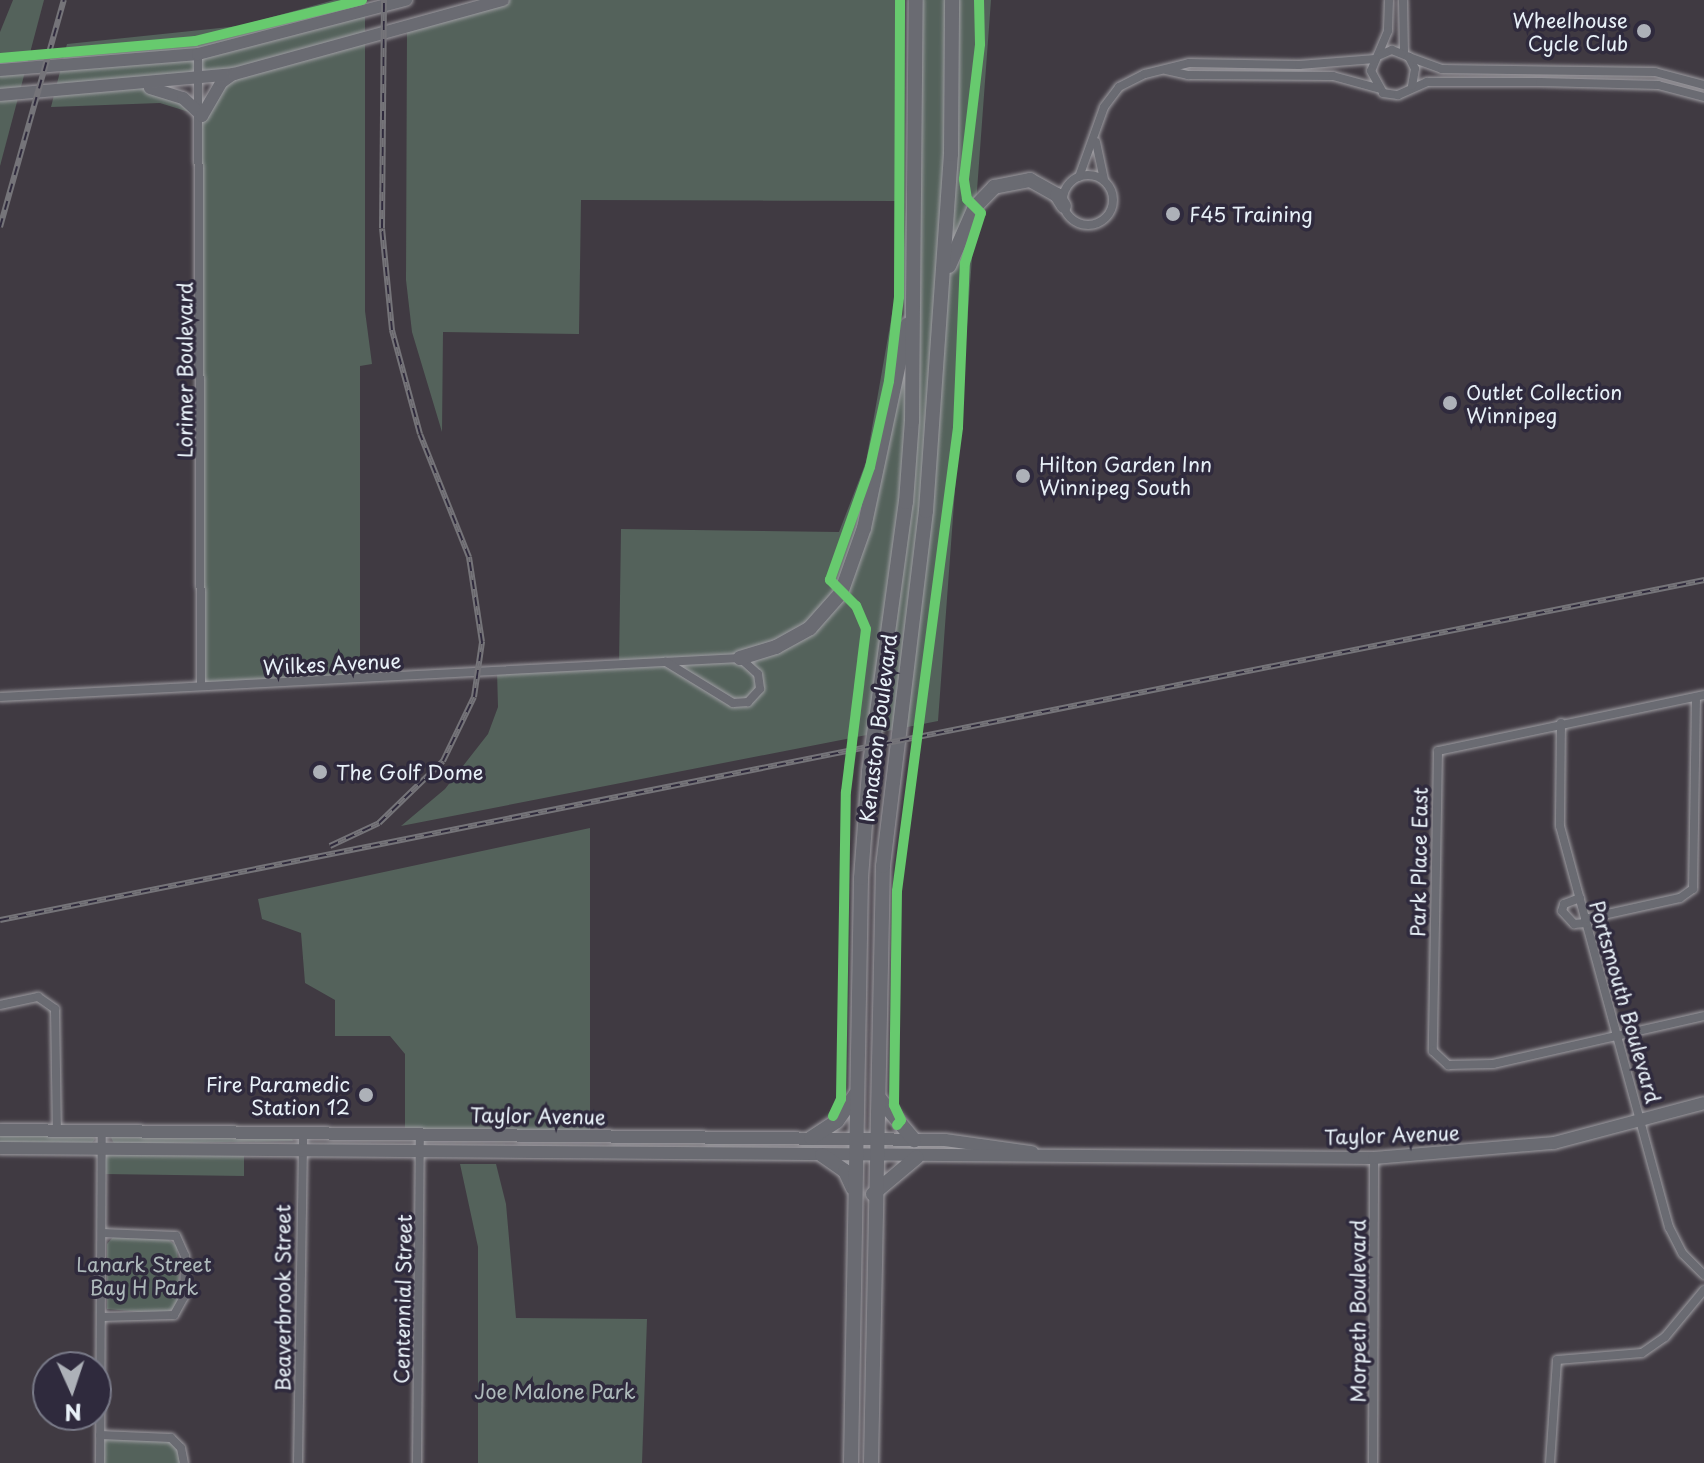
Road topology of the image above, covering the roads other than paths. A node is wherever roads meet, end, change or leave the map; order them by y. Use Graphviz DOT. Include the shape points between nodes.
graph roads {
  1 [pos="406,0"];
  2 [pos="503,0"];
  3 [pos="916,0"];
  4 [pos="952,0"];
  5 [pos="1389,0"];
  6 [pos="1403,0"];
  7 [pos="198,54"];
  8 [pos="1407,55"];
  9 [pos="1378,57"];
  10 [pos="1162,69"];
  11 [pos="0,70"];
  12 [pos="234,74"];
  13 [pos="201,80"];
  14 [pos="1704,85"];
  15 [pos="139,86"];
  16 [pos="1411,87"];
  17 [pos="1377,88"];
  18 [pos="0,95"];
  19 [pos="1704,97"];
  20 [pos="202,116"];
  21 [pos="1096,137"];
  22 [pos="1079,177"];
  23 [pos="1104,179"];
  24 [pos="1064,206"];
  25 [pos="915,265"];
  26 [pos="943,281"];
  27 [pos="740,658"];
  28 [pos="666,662"];
  29 [pos="201,686"];
  30 [pos="1700,696"];
  31 [pos="0,697"];
  32 [pos="1561,723"];
  33 [pos="1580,898"];
  34 [pos="1586,921"];
  35 [pos="0,1005"];
  36 [pos="1704,1016"];
  37 [pos="1619,1035"];
  38 [pos="856,1093"];
  39 [pos="878,1097"];
  40 [pos="1704,1103"];
  41 [pos="1642,1119"];
  42 [pos="0,1130"];
  43 [pos="57,1131"];
  44 [pos="102,1131"];
  45 [pos="303,1133"];
  46 [pos="420,1135"];
  47 [pos="811,1138"];
  48 [pos="856,1139"];
  49 [pos="876,1139"];
  50 [pos="914,1140"];
  51 [pos="0,1148"];
  52 [pos="103,1148"];
  53 [pos="301,1150"];
  54 [pos="420,1152"];
  55 [pos="822,1155"];
  56 [pos="855,1155"];
  57 [pos="875,1155"];
  58 [pos="917,1157"];
  59 [pos="1075,1158"];
  60 [pos="1374,1158"];
  61 [pos="854,1192"];
  62 [pos="873,1194"];
  63 [pos="102,1233"];
  64 [pos="1704,1275"];
  65 [pos="1704,1290"];
  66 [pos="102,1317"];
  67 [pos="100,1435"];
  68 [pos="100,1463"];
  69 [pos="184,1463"];
  70 [pos="298,1463"];
  71 [pos="417,1463"];
  72 [pos="851,1463"];
  73 [pos="871,1463"];
  74 [pos="1373,1463"];
  75 [pos="1550,1463"];
  1 -- 7 [label="main road"];
  2 -- 12 [label="main road"];
  3 -- 25 [label="main road, Kenaston Boulevard"];
  4 -- 26 [label="main road, Kenaston Boulevard"];
  5 -- 9 [label="street" via="1388,31"];
  6 -- 8 [label="street"];
  7 -- 11 [label="main road"];
  7 -- 13 [label="street, Lorimer Boulevard"];
  8 -- 9 [label="street"];
  8 -- 14 [label="street" via="1442,69 1655,72"];
  8 -- 16 [label="street" via="1416,75"];
  9 -- 10 [label="street" via="1312,65 1189,63"];
  9 -- 17 [label="street" via="1371,77"];
  10 -- 17 [label="street" via="1188,75 1333,76"];
  10 -- 21 [label="street" via="1119,87 1104,107"];
  12 -- 13 [label="main road"];
  12 -- 20 [label="main road" via="222,82"];
  13 -- 15 [label="main road"];
  13 -- 20 [label="street, Lorimer Boulevard"];
  15 -- 18 [label="main road"];
  15 -- 20 [label="main road" via="183,98"];
  16 -- 17 [label="street" via="1398,95"];
  16 -- 19 [label="street" via="1427,82 1618,83 1658,85"];
  20 -- 29 [label="street, Lorimer Boulevard"];
  21 -- 22 [label="street"];
  21 -- 23 [label="street"];
  22 -- 23 [label="street"];
  22 -- 24 [label="street" via="1067,188"];
  23 -- 24 [label="street" via="1114,199 1102,221 1078,223"];
  24 -- 26 [label="main road" via="1057,195 1030,180 994,187 975,207"];
  25 -- 27 [label="main road" via="868,513 845,582 810,628"];
  25 -- 38 [label="main road, Kenaston Boulevard" via="906,502 865,818"];
  26 -- 39 [label="main road, Kenaston Boulevard" via="926,511 886,815"];
  27 -- 28 [label="street, Wilkes Avenue"];
  27 -- 28 [label="street" via="760,682 753,699 741,703"];
  28 -- 29 [label="street, Wilkes Avenue"];
  29 -- 31 [label="street, Wilkes Avenue"];
  30 -- 32 [label="street, Park Place East"];
  30 -- 34 [label="street" via="1693,889 1680,898"];
  32 -- 33 [label="street, Portsmouth Boulevard" via="1560,826"];
  32 -- 37 [label="street, Park Place East" via="1438,751 1433,1051 1448,1065 1493,1064"];
  33 -- 34 [label="street, Portsmouth Boulevard"];
  33 -- 34 [label="street" via="1564,904 1562,911 1574,924"];
  34 -- 37 [label="street, Portsmouth Boulevard"];
  35 -- 43 [label="street" via="38,997 55,1009"];
  36 -- 37 [label="street"];
  37 -- 41 [label="street, Portsmouth Boulevard"];
  38 -- 47 [label="main road" via="837,1121"];
  38 -- 48 [label="main road, Kenaston Boulevard"];
  39 -- 49 [label="main road, Kenaston Boulevard"];
  39 -- 50 [label="main road"];
  40 -- 41 [label="main road, Taylor Avenue"];
  41 -- 60 [label="main road, Taylor Avenue" via="1513,1149"];
  41 -- 64 [label="street, Portsmouth Boulevard" via="1669,1227 1683,1254"];
  42 -- 43 [label="main road, Taylor Avenue"];
  43 -- 44 [label="main road, Taylor Avenue"];
  44 -- 45 [label="main road, Taylor Avenue"];
  44 -- 52 [label="street"];
  45 -- 46 [label="main road, Taylor Avenue"];
  45 -- 53 [label="street, Beaverbrook Street"];
  46 -- 47 [label="main road, Taylor Avenue"];
  46 -- 54 [label="street, Centennial Street"];
  47 -- 48 [label="main road, Taylor Avenue"];
  48 -- 49 [label="main road, Taylor Avenue"];
  48 -- 56 [label="main road, Kenaston Boulevard"];
  49 -- 50 [label="main road, Taylor Avenue"];
  49 -- 57 [label="main road, Kenaston Boulevard"];
  50 -- 59 [label="main road, Taylor Avenue" via="964,1141"];
  51 -- 52 [label="main road, Taylor Avenue"];
  52 -- 53 [label="main road, Taylor Avenue"];
  52 -- 63 [label="street"];
  53 -- 54 [label="main road, Taylor Avenue"];
  53 -- 70 [label="street, Beaverbrook Street"];
  54 -- 55 [label="main road, Taylor Avenue"];
  54 -- 71 [label="street, Centennial Street"];
  55 -- 56 [label="main road, Taylor Avenue"];
  55 -- 61 [label="main road" via="845,1171"];
  56 -- 57 [label="main road, Taylor Avenue"];
  56 -- 61 [label="main road, Kenaston Boulevard"];
  57 -- 58 [label="main road, Taylor Avenue"];
  57 -- 62 [label="main road, Kenaston Boulevard"];
  58 -- 59 [label="main road, Taylor Avenue"];
  58 -- 62 [label="main road"];
  59 -- 60 [label="main road, Taylor Avenue"];
  60 -- 74 [label="street, Morpeth Boulevard"];
  61 -- 72 [label="main road, Kenaston Boulevard"];
  62 -- 73 [label="main road, Kenaston Boulevard"];
  63 -- 66 [label="street"];
  63 -- 66 [label="street" via="176,1236 185,1256 184,1297 174,1315"];
  65 -- 75 [label="street" via="1665,1337 1642,1353 1557,1360"];
  66 -- 67 [label="street"];
  67 -- 68 [label="street"];
  67 -- 69 [label="street" via="171,1438 181,1448"];
}
